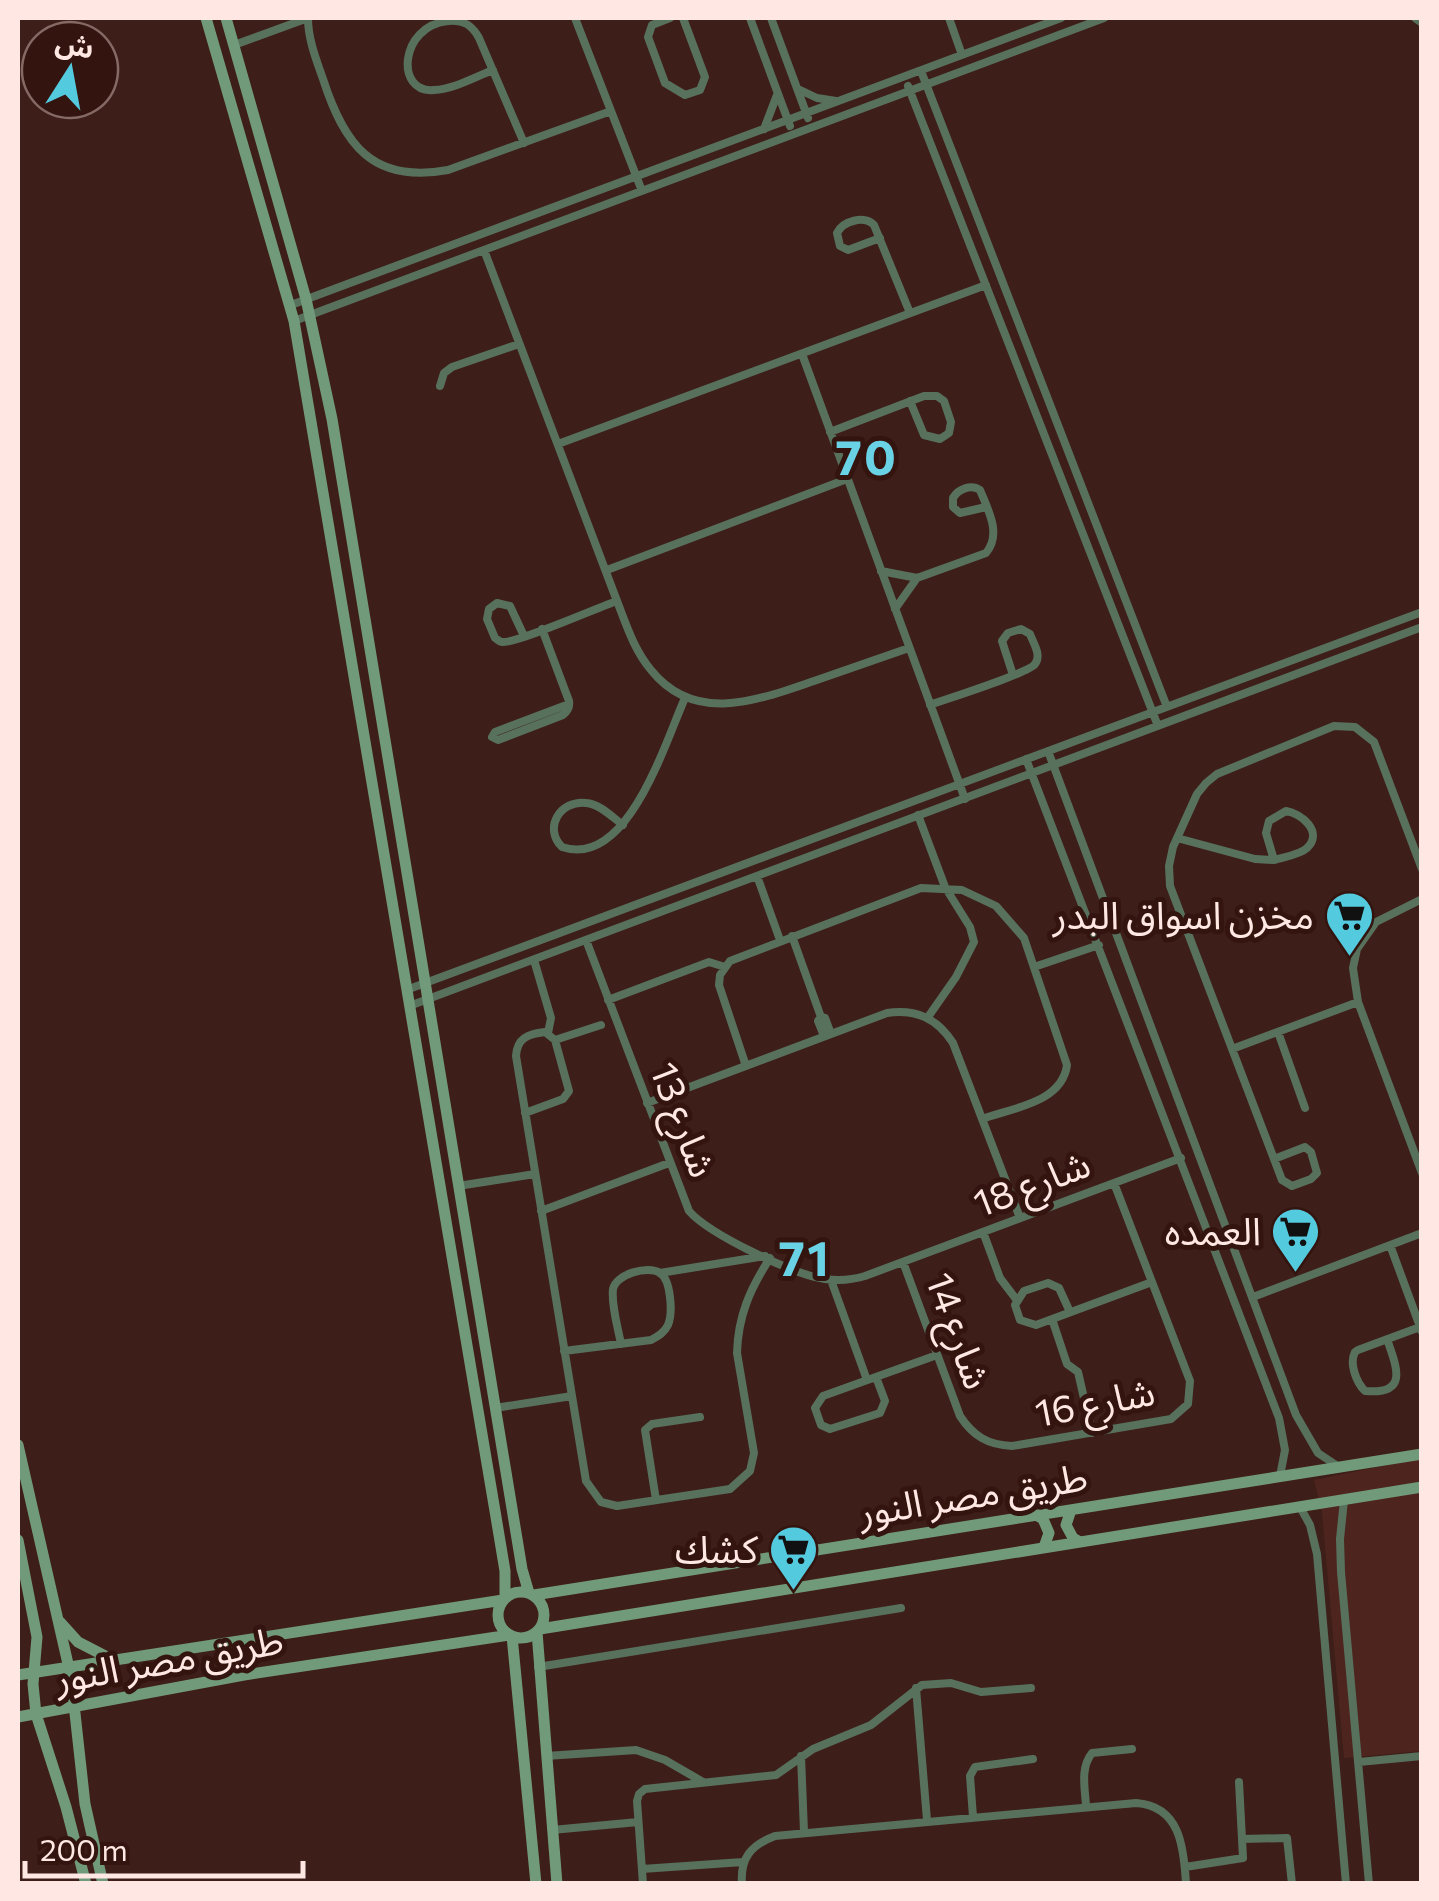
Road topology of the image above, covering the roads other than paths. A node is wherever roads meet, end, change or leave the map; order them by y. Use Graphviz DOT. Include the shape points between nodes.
graph roads {
  1 [pos="206,18"];
  2 [pos="226,18"];
  3 [pos="308,18"];
  4 [pos="575,18"];
  5 [pos="670,18"];
  6 [pos="683,18"];
  7 [pos="750,18"];
  8 [pos="771,18"];
  9 [pos="949,18"];
  10 [pos="1061,18"];
  11 [pos="1104,18"];
  12 [pos="1415,18"];
  13 [pos="1422,23"];
  14 [pos="234,45"];
  15 [pos="962,55"];
  16 [pos="493,70"];
  17 [pos="921,71"];
  18 [pos="904,78"];
  19 [pos="926,84"];
  20 [pos="798,89"];
  21 [pos="777,90"];
  22 [pos="910,90"];
  23 [pos="840,102"];
  24 [pos="612,111"];
  25 [pos="807,114"];
  26 [pos="788,121"];
  27 [pos="812,126"];
  28 [pos="763,130"];
  29 [pos="793,134"];
  30 [pos="524,143"];
  31 [pos="637,177"];
  32 [pos="642,191"];
  33 [pos="973,206"];
  34 [pos="957,212"];
  35 [pos="853,222"];
  36 [pos="880,238"];
  37 [pos="861,245"];
  38 [pos="484,250"];
  39 [pos="986,285"];
  40 [pos="306,300"];
  41 [pos="290,305"];
  42 [pos="910,312"];
  43 [pos="310,314"];
  44 [pos="294,321"];
  45 [pos="1026,342"];
  46 [pos="519,344"];
  47 [pos="1010,348"];
  48 [pos="802,354"];
  49 [pos="440,386"];
  50 [pos="910,401"];
  51 [pos="830,432"];
  52 [pos="558,444"];
  53 [pos="847,479"];
  54 [pos="986,508"];
  55 [pos="606,570"];
  56 [pos="881,571"];
  57 [pos="917,578"];
  58 [pos="617,601"];
  59 [pos="896,609"];
  60 [pos="1422,612"];
  61 [pos="1422,627"];
  62 [pos="542,629"];
  63 [pos="524,636"];
  64 [pos="909,648"];
  65 [pos="1013,675"];
  66 [pos="685,698"];
  67 [pos="570,704"];
  68 [pos="930,705"];
  69 [pos="1167,707"];
  70 [pos="1153,712"];
  71 [pos="1172,721"];
  72 [pos="1158,726"];
  73 [pos="1048,751"];
  74 [pos="1026,759"];
  75 [pos="1054,766"];
  76 [pos="1032,774"];
  77 [pos="959,784"];
  78 [pos="964,799"];
  79 [pos="918,815"];
  80 [pos="623,824"];
  81 [pos="1177,838"];
  82 [pos="1274,860"];
  83 [pos="1422,869"];
  84 [pos="757,876"];
  85 [pos="945,887"];
  86 [pos="1422,899"];
  87 [pos="792,936"];
  88 [pos="586,940"];
  89 [pos="780,940"];
  90 [pos="1099,945"];
  91 [pos="534,960"];
  92 [pos="725,967"];
  93 [pos="1034,967"];
  94 [pos="425,983"];
  95 [pos="409,989"];
  96 [pos="427,998"];
  97 [pos="608,1000"];
  98 [pos="1358,1002"];
  99 [pos="412,1004"];
  100 [pos="928,1018"];
  101 [pos="616,1019"];
  102 [pos="1278,1032"];
  103 [pos="828,1035"];
  104 [pos="552,1036"];
  105 [pos="1232,1049"];
  106 [pos="746,1066"];
  107 [pos="1174,1088"];
  108 [pos="1157,1094"];
  109 [pos="647,1103"];
  110 [pos="1305,1108"];
  111 [pos="525,1113"];
  112 [pos="982,1119"];
  113 [pos="1182,1158"];
  114 [pos="1274,1159"];
  115 [pos="669,1164"];
  116 [pos="1422,1173"];
  117 [pos="535,1174"];
  118 [pos="1114,1183"];
  119 [pos="458,1186"];
  120 [pos="541,1212"];
  121 [pos="1020,1218"];
  122 [pos="1224,1218"];
  123 [pos="1207,1225"];
  124 [pos="983,1232"];
  125 [pos="1422,1233"];
  126 [pos="1390,1245"];
  127 [pos="768,1257"];
  128 [pos="903,1262"];
  129 [pos="660,1273"];
  130 [pos="831,1280"];
  131 [pos="1152,1282"];
  132 [pos="1253,1297"];
  133 [pos="1016,1299"];
  134 [pos="1070,1312"];
  135 [pos="1052,1319"];
  136 [pos="1420,1329"];
  137 [pos="1388,1339"];
  138 [pos="620,1344"];
  139 [pos="564,1351"];
  140 [pos="937,1355"];
  141 [pos="872,1378"];
  142 [pos="572,1396"];
  143 [pos="496,1408"];
  144 [pos="700,1416"];
  145 [pos="1092,1432"];
  146 [pos="18,1444"];
  147 [pos="1012,1446"];
  148 [pos="1422,1454"];
  149 [pos="1340,1467"];
  150 [pos="1280,1476"];
  151 [pos="1422,1487"];
  152 [pos="1344,1499"];
  153 [pos="656,1500"];
  154 [pos="1300,1507"];
  155 [pos="1072,1510"];
  156 [pos="1036,1516"];
  157 [pos="18,1540"];
  158 [pos="1080,1542"];
  159 [pos="1044,1548"];
  160 [pos="1340,1552"];
  161 [pos="1318,1554"];
  162 [pos="522,1569"];
  163 [pos="505,1570"];
  164 [pos="531,1594"];
  165 [pos="23,1597"];
  166 [pos="504,1599"];
  167 [pos="901,1608"];
  168 [pos="55,1615"];
  169 [pos="538,1631"];
  170 [pos="511,1636"];
  171 [pos="515,1657"];
  172 [pos="113,1660"];
  173 [pos="538,1660"];
  174 [pos="67,1666"];
  175 [pos="36,1672"];
  176 [pos="18,1675"];
  177 [pos="916,1688"];
  178 [pos="1031,1688"];
  179 [pos="73,1706"];
  180 [pos="36,1714"];
  181 [pos="18,1717"];
  182 [pos="1132,1749"];
  183 [pos="546,1756"];
  184 [pos="801,1756"];
  185 [pos="1422,1756"];
  186 [pos="1033,1760"];
  187 [pos="1359,1762"];
  188 [pos="1239,1782"];
  189 [pos="708,1784"];
  190 [pos="1086,1806"];
  191 [pos="972,1817"];
  192 [pos="927,1820"];
  193 [pos="638,1822"];
  194 [pos="552,1830"];
  195 [pos="804,1832"];
  196 [pos="1242,1839"];
  197 [pos="743,1862"];
  198 [pos="1186,1867"];
  199 [pos="642,1868"];
  200 [pos="86,1884"];
  201 [pos="103,1884"];
  202 [pos="536,1884"];
  203 [pos="557,1884"];
  204 [pos="643,1884"];
  205 [pos="742,1884"];
  206 [pos="1186,1884"];
  207 [pos="1292,1884"];
  208 [pos="1346,1884"];
  209 [pos="1369,1884"];
  1 -- 41 [label="street"];
  2 -- 14 [label="street"];
  3 -- 14 [label="street"];
  3 -- 30 [label="street" via="336,117 353,143 380,164 431,173"];
  4 -- 24 [label="street"];
  5 -- 6 [label="street" via="652,25 648,37 665,83 685,95 700,90 705,77"];
  7 -- 21 [label="street"];
  8 -- 20 [label="street"];
  9 -- 15 [label="street"];
  10 -- 15 [label="street"];
  11 -- 19 [label="street"];
  12 -- 13 [label="street"];
  14 -- 40 [label="street"];
  15 -- 17 [label="street"];
  16 -- 16 [label="street" via="439,90 422,89 408,70 413,40 427,26 465,22"];
  16 -- 30 [label="street"];
  17 -- 18 [label="street"];
  17 -- 19 [label="street"];
  18 -- 22 [label="street"];
  18 -- 23 [label="street"];
  19 -- 22 [label="street"];
  19 -- 33 [label="street"];
  20 -- 23 [label="street"];
  20 -- 25 [label="street"];
  21 -- 26 [label="street"];
  21 -- 28 [label="street"];
  22 -- 27 [label="street"];
  22 -- 34 [label="street"];
  23 -- 25 [label="street"];
  24 -- 30 [label="street"];
  24 -- 31 [label="street"];
  25 -- 26 [label="street"];
  25 -- 27 [label="street"];
  26 -- 28 [label="street"];
  26 -- 29 [label="street"];
  27 -- 29 [label="street"];
  28 -- 31 [label="street"];
  29 -- 32 [label="street"];
  31 -- 32 [label="street"];
  31 -- 40 [label="street"];
  32 -- 38 [label="street"];
  33 -- 34 [label="street"];
  33 -- 45 [label="street"];
  34 -- 39 [label="street"];
  35 -- 36 [label="street" via="869,220"];
  35 -- 37 [label="street"];
  35 -- 37 [label="street" via="837,236 845,249"];
  36 -- 37 [label="street"];
  36 -- 42 [label="street"];
  38 -- 43 [label="street"];
  38 -- 46 [label="street"];
  39 -- 42 [label="street"];
  39 -- 47 [label="street"];
  40 -- 41 [label="street"];
  40 -- 43 [label="street"];
  41 -- 44 [label="street"];
  42 -- 48 [label="street"];
  43 -- 44 [label="street"];
  43 -- 94 [label="street"];
  44 -- 95 [label="street"];
  45 -- 47 [label="street"];
  45 -- 69 [label="street"];
  46 -- 49 [label="street" via="452,367"];
  46 -- 52 [label="street"];
  47 -- 70 [label="street"];
  48 -- 51 [label="street"];
  48 -- 52 [label="street"];
  50 -- 50 [label="street" via="940,398 949,432 940,439 924,435"];
  50 -- 51 [label="street"];
  51 -- 53 [label="street"];
  52 -- 55 [label="street"];
  53 -- 55 [label="street"];
  53 -- 56 [label="street"];
  54 -- 54 [label="street" via="974,487 953,498 960,513"];
  54 -- 57 [label="street" via="994,534 986,553"];
  55 -- 58 [label="street"];
  56 -- 57 [label="street"];
  56 -- 59 [label="street"];
  57 -- 59 [label="street"];
  58 -- 62 [label="street"];
  58 -- 66 [label="street" via="649,668"];
  59 -- 64 [label="street"];
  60 -- 69 [label="street"];
  61 -- 71 [label="street"];
  62 -- 63 [label="street"];
  62 -- 67 [label="street"];
  63 -- 63 [label="street" via="498,641 489,609 510,606"];
  64 -- 66 [label="street" via="744,704"];
  64 -- 68 [label="street"];
  65 -- 65 [label="street" via="1037,660 1030,634 1021,629 1002,641"];
  65 -- 68 [label="street"];
  66 -- 80 [label="street"];
  67 -- 67 [label="street" via="495,732 493,739 564,716"];
  68 -- 77 [label="street"];
  69 -- 70 [label="street"];
  69 -- 71 [label="street"];
  70 -- 72 [label="street"];
  70 -- 73 [label="street"];
  71 -- 72 [label="street"];
  72 -- 75 [label="street"];
  73 -- 74 [label="street"];
  73 -- 75 [label="street"];
  74 -- 76 [label="street"];
  74 -- 77 [label="street"];
  75 -- 76 [label="street"];
  75 -- 107 [label="street"];
  76 -- 78 [label="street"];
  76 -- 90 [label="street"];
  77 -- 78 [label="street"];
  77 -- 94 [label="street"];
  78 -- 79 [label="street"];
  79 -- 84 [label="street"];
  79 -- 85 [label="street"];
  80 -- 80 [label="street" via="602,842 578,850 562,847 553,835 559,813 578,803 593,804"];
  81 -- 82 [label="street"];
  81 -- 83 [label="street" via="1198,794 1217,774 1348,725 1374,742"];
  81 -- 105 [label="street" via="1170,886"];
  82 -- 82 [label="street" via="1266,834 1270,821 1286,811 1299,813 1308,822 1310,844"];
  84 -- 88 [label="street"];
  84 -- 89 [label="street"];
  85 -- 87 [label="street" via="921,888"];
  85 -- 93 [label="street" via="982,897 1007,915"];
  85 -- 100 [label="street" via="974,942"];
  86 -- 98 [label="street" via="1390,912 1365,934 1353,968"];
  87 -- 89 [label="street"];
  87 -- 103 [label="street"];
  88 -- 91 [label="street"];
  88 -- 97 [label="street, شارع 13"];
  89 -- 92 [label="street" via="736,956"];
  90 -- 93 [label="street"];
  90 -- 108 [label="street"];
  91 -- 96 [label="street"];
  91 -- 104 [label="street"];
  92 -- 97 [label="street" via="703,964"];
  92 -- 106 [label="street" via="721,994"];
  93 -- 112 [label="street" via="1066,1074 1050,1094"];
  94 -- 95 [label="street"];
  94 -- 96 [label="street"];
  95 -- 99 [label="street"];
  96 -- 99 [label="street"];
  96 -- 119 [label="street"];
  97 -- 101 [label="street, شارع 13"];
  98 -- 102 [label="street"];
  98 -- 116 [label="street"];
  99 -- 163 [label="street"];
  100 -- 103 [label="street" via="887,1013"];
  100 -- 112 [label="street" via="952,1043"];
  101 -- 104 [label="street"];
  101 -- 109 [label="street, شارع 13"];
  102 -- 105 [label="street"];
  102 -- 110 [label="street"];
  103 -- 106 [label="street"];
  104 -- 111 [label="street" via="524,1037 516,1050"];
  104 -- 111 [label="street" via="569,1091"];
  105 -- 114 [label="street"];
  106 -- 109 [label="street"];
  107 -- 108 [label="street"];
  107 -- 122 [label="street"];
  108 -- 113 [label="street"];
  109 -- 115 [label="street, شارع 13"];
  111 -- 117 [label="street"];
  112 -- 121 [label="street"];
  113 -- 118 [label="street, شارع 18"];
  113 -- 123 [label="street"];
  114 -- 114 [label="street" via="1289,1186 1317,1172 1305,1148"];
  115 -- 120 [label="street"];
  115 -- 127 [label="street, شارع 13" via="695,1218"];
  117 -- 119 [label="street"];
  117 -- 120 [label="street"];
  118 -- 121 [label="street, شارع 18"];
  118 -- 131 [label="street, شارع 16"];
  119 -- 143 [label="street"];
  120 -- 139 [label="street"];
  121 -- 124 [label="street, شارع 18"];
  122 -- 123 [label="street"];
  122 -- 132 [label="street"];
  123 -- 150 [label="street" via="1283,1429"];
  124 -- 128 [label="street, شارع 18"];
  124 -- 133 [label="street" via="1000,1278"];
  125 -- 126 [label="street"];
  126 -- 132 [label="street"];
  126 -- 136 [label="street"];
  127 -- 129 [label="street"];
  127 -- 130 [label="street, شارع 13"];
  127 -- 153 [label="street" via="738,1338 754,1453 750,1471 730,1489"];
  128 -- 130 [label="street, شارع 13"];
  128 -- 140 [label="street, شارع 14"];
  129 -- 138 [label="street" via="667,1326 651,1340"];
  129 -- 138 [label="street" via="625,1275 616,1283"];
  130 -- 141 [label="street"];
  131 -- 134 [label="street"];
  131 -- 145 [label="street, شارع 16" via="1190,1381 1188,1404 1171,1419"];
  132 -- 149 [label="street" via="1300,1423 1318,1453"];
  133 -- 134 [label="street" via="1052,1284"];
  133 -- 135 [label="street" via="1025,1323"];
  134 -- 135 [label="street"];
  135 -- 145 [label="street" via="1068,1364 1078,1372"];
  136 -- 137 [label="street"];
  137 -- 137 [label="street" via="1353,1355 1365,1391 1390,1387 1398,1377"];
  138 -- 139 [label="street"];
  139 -- 142 [label="street"];
  140 -- 141 [label="street"];
  140 -- 147 [label="street, شارع 14" via="966,1427 987,1442"];
  141 -- 141 [label="street" via="885,1401 880,1413 821,1425 815,1408 823,1396"];
  142 -- 143 [label="street"];
  142 -- 153 [label="street" via="594,1496 618,1506"];
  143 -- 162 [label="street"];
  144 -- 153 [label="street" via="645,1430"];
  145 -- 147 [label="street, شارع 16"];
  146 -- 168 [label="street"];
  148 -- 149 [label="street, طريق مصر النور"];
  149 -- 150 [label="street, طريق مصر النور"];
  150 -- 155 [label="street, طريق مصر النور"];
  151 -- 152 [label="street, طريق مصر النور"];
  152 -- 154 [label="street, طريق مصر النور"];
  152 -- 160 [label="street"];
  154 -- 158 [label="street, طريق مصر النور"];
  154 -- 161 [label="street"];
  155 -- 156 [label="street, طريق مصر النور"];
  155 -- 158 [label="street" via="1066,1525"];
  156 -- 159 [label="street" via="1047,1526"];
  156 -- 164 [label="street, طريق مصر النور"];
  157 -- 165 [label="street"];
  158 -- 159 [label="street, طريق مصر النور"];
  159 -- 169 [label="street, طريق مصر النور"];
  160 -- 161 [label="street"];
  160 -- 187 [label="street"];
  161 -- 208 [label="street"];
  162 -- 163 [label="street"];
  162 -- 164 [label="street"];
  163 -- 166 [label="street"];
  164 -- 166 [label="street" via="514,1592"];
  164 -- 169 [label="street" via="544,1611"];
  165 -- 175 [label="street" via="37,1638"];
  166 -- 170 [label="street" via="499,1622"];
  166 -- 172 [label="street, طريق مصر النور"];
  167 -- 173 [label="street"];
  168 -- 172 [label="street" via="78,1642"];
  168 -- 174 [label="street"];
  169 -- 170 [label="street"];
  169 -- 173 [label="street"];
  170 -- 171 [label="street"];
  170 -- 179 [label="street, طريق مصر النور"];
  171 -- 173 [label="street"];
  171 -- 202 [label="street"];
  172 -- 174 [label="street, طريق مصر النور"];
  173 -- 183 [label="street"];
  174 -- 175 [label="street, طريق مصر النور"];
  174 -- 179 [label="street"];
  175 -- 176 [label="street, طريق مصر النور"];
  175 -- 180 [label="street"];
  177 -- 178 [label="street" via="950,1682 981,1692"];
  177 -- 184 [label="street" via="871,1725"];
  177 -- 192 [label="street"];
  179 -- 180 [label="street, طريق مصر النور"];
  179 -- 201 [label="street"];
  180 -- 181 [label="street, طريق مصر النور"];
  180 -- 200 [label="street"];
  182 -- 190 [label="street" via="1092,1752 1084,1770"];
  183 -- 189 [label="street" via="636,1750"];
  183 -- 194 [label="street"];
  184 -- 189 [label="street" via="766,1778"];
  184 -- 195 [label="street"];
  185 -- 187 [label="street"];
  186 -- 191 [label="street" via="975,1767"];
  187 -- 209 [label="street"];
  188 -- 196 [label="street"];
  189 -- 193 [label="street" via="641,1791"];
  190 -- 191 [label="street"];
  190 -- 198 [label="street" via="1157,1807 1178,1830"];
  191 -- 192 [label="street"];
  192 -- 195 [label="street"];
  193 -- 194 [label="street"];
  193 -- 199 [label="street"];
  194 -- 203 [label="street"];
  195 -- 197 [label="street" via="762,1841"];
  196 -- 198 [label="street" via="1240,1861"];
  196 -- 207 [label="street" via="1287,1838"];
  197 -- 199 [label="street"];
  197 -- 205 [label="street"];
  198 -- 206 [label="street"];
  199 -- 204 [label="street"];
}
